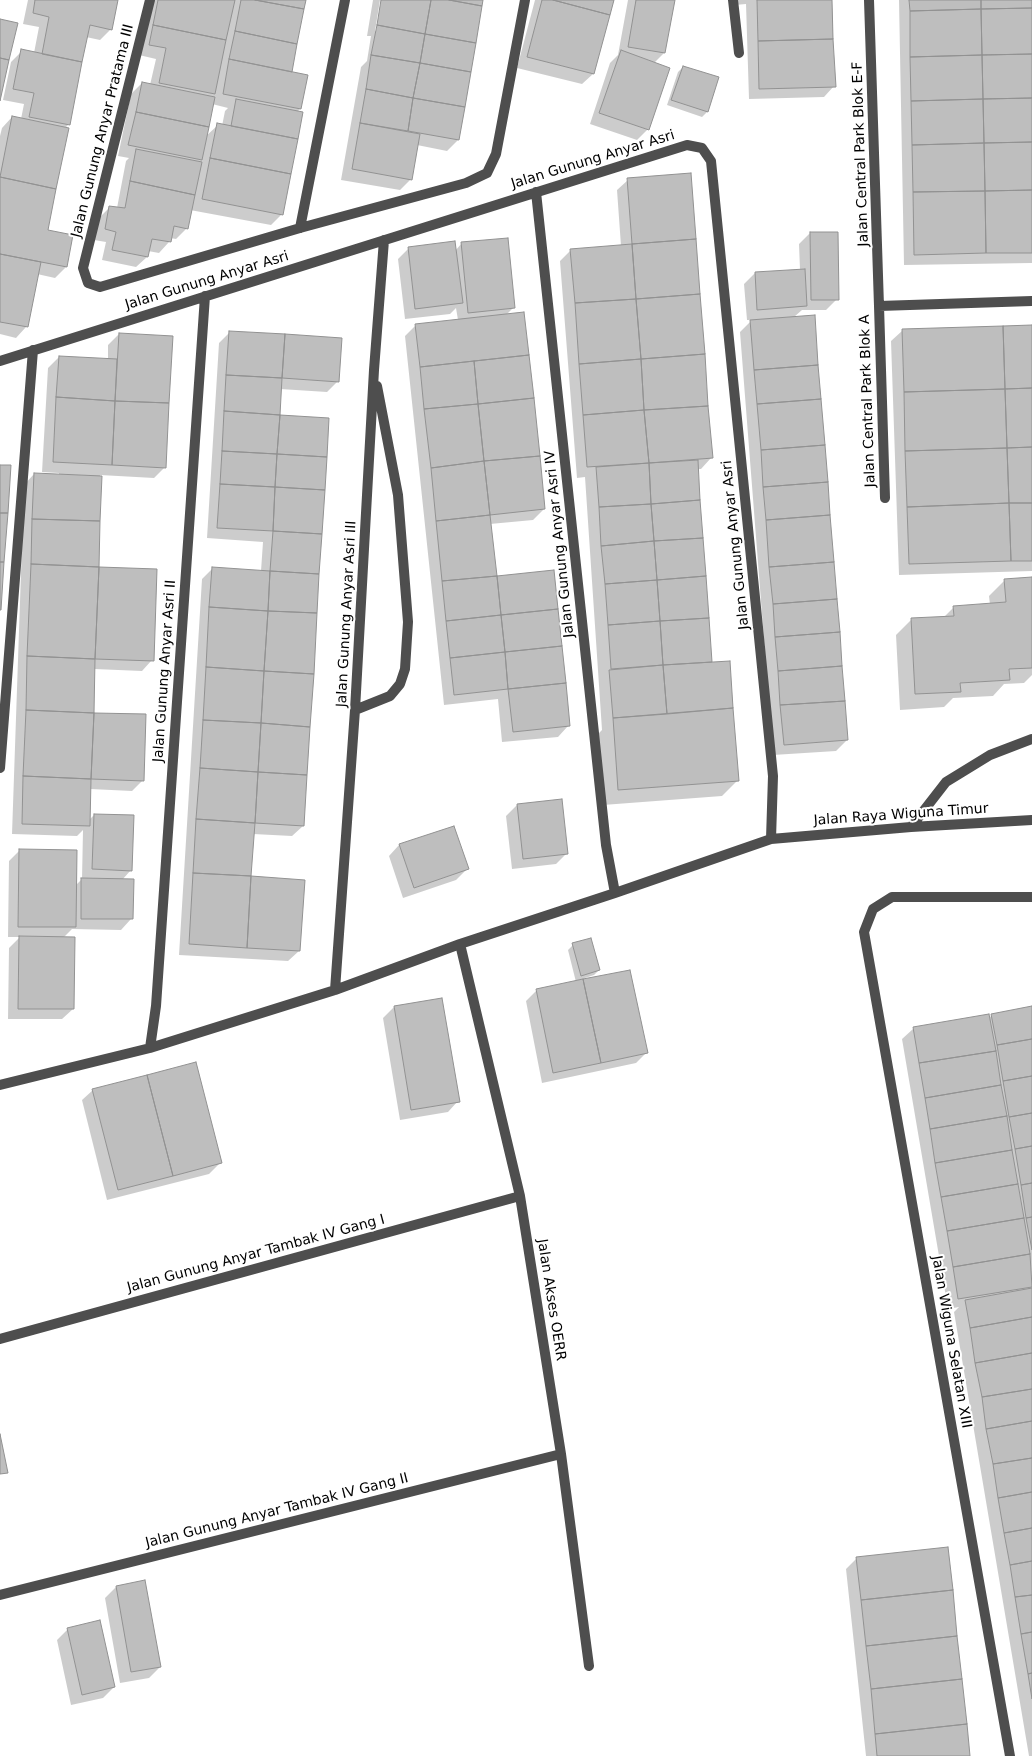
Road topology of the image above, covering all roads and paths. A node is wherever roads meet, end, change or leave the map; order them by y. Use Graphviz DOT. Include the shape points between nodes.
graph roads {
  1 [pos="150,0"];
  2 [pos="346,0"];
  3 [pos="525,0"];
  4 [pos="733,0"];
  5 [pos="869,0"];
  6 [pos="738,53"];
  7 [pos="536,192"];
  8 [pos="300,228"];
  9 [pos="384,240"];
  10 [pos="205,296"];
  11 [pos="1032,300"];
  12 [pos="879,306"];
  13 [pos="34,350"];
  14 [pos="0,361"];
  15 [pos="374,370"];
  16 [pos="885,498"];
  17 [pos="355,710"];
  18 [pos="1032,739"];
  19 [pos="0,768"];
  20 [pos="1032,820"];
  21 [pos="911,827"];
  22 [pos="771,839"];
  23 [pos="615,893"];
  24 [pos="1032,897"];
  25 [pos="460,944"];
  26 [pos="335,990"];
  27 [pos="150,1048"];
  28 [pos="0,1085"];
  29 [pos="520,1196"];
  30 [pos="0,1339"];
  31 [pos="561,1454"];
  32 [pos="0,1595"];
  33 [pos="589,1666"];
  34 [pos="1010,1756"];
  1 -- 8 [label="street, Jalan Gunung Anyar Pratama III" via="83,268 88,283 100,287"];
  2 -- 8 [label="street"];
  3 -- 8 [label="street" via="496,154 487,173 466,183"];
  4 -- 6 [label="street"];
  5 -- 12 [label="street, Jalan Central Park Blok E-F"];
  7 -- 9 [label="street, Jalan Gunung Anyar Asri"];
  7 -- 22 [label="street, Jalan Gunung Anyar Asri" via="687,145 702,148 711,161 773,776"];
  7 -- 23 [label="street, Jalan Gunung Anyar Asri IV" via="605,835"];
  9 -- 10 [label="street, Jalan Gunung Anyar Asri"];
  9 -- 15 [label="street, Jalan Gunung Anyar Asri III"];
  10 -- 13 [label="street, Jalan Gunung Anyar Asri"];
  10 -- 27 [label="street, Jalan Gunung Anyar Asri II" via="156,1006"];
  11 -- 12 [label="street, Jalan Central Park Blok A"];
  12 -- 16 [label="street, Jalan Central Park Blok A"];
  13 -- 14 [label="street, Jalan Gunung Anyar Asri"];
  13 -- 19 [label="street"];
  15 -- 17 [label="street, Jalan Gunung Anyar Asri III"];
  15 -- 17 [label="street" via="398,495 408,622 406,669 390,696"];
  17 -- 26 [label="street, Jalan Gunung Anyar Asri III"];
  18 -- 21 [label="street" via="990,755 946,782"];
  20 -- 21 [label="street, Jalan Raya Wiguna Timur"];
  21 -- 22 [label="street, Jalan Raya Wiguna Timur"];
  22 -- 23 [label="street, Jalan Raya Wiguna Timur"];
  23 -- 25 [label="street, Jalan Raya Wiguna Timur"];
  24 -- 34 [label="street, Jalan Wiguna Selatan XIII" via="892,897 873,908 864,932"];
  25 -- 26 [label="street, Jalan Raya Wiguna Timur"];
  25 -- 29 [label="street, Jalan Akses OERR"];
  26 -- 27 [label="street, Jalan Raya Wiguna Timur"];
  27 -- 28 [label="street, Jalan Raya Wiguna Timur"];
  29 -- 30 [label="street, Jalan Gunung Anyar Tambak IV Gang I"];
  29 -- 31 [label="street, Jalan Akses OERR"];
  31 -- 32 [label="street, Jalan Gunung Anyar Tambak IV Gang II"];
  31 -- 33 [label="street, Jalan Akses OERR"];
}
